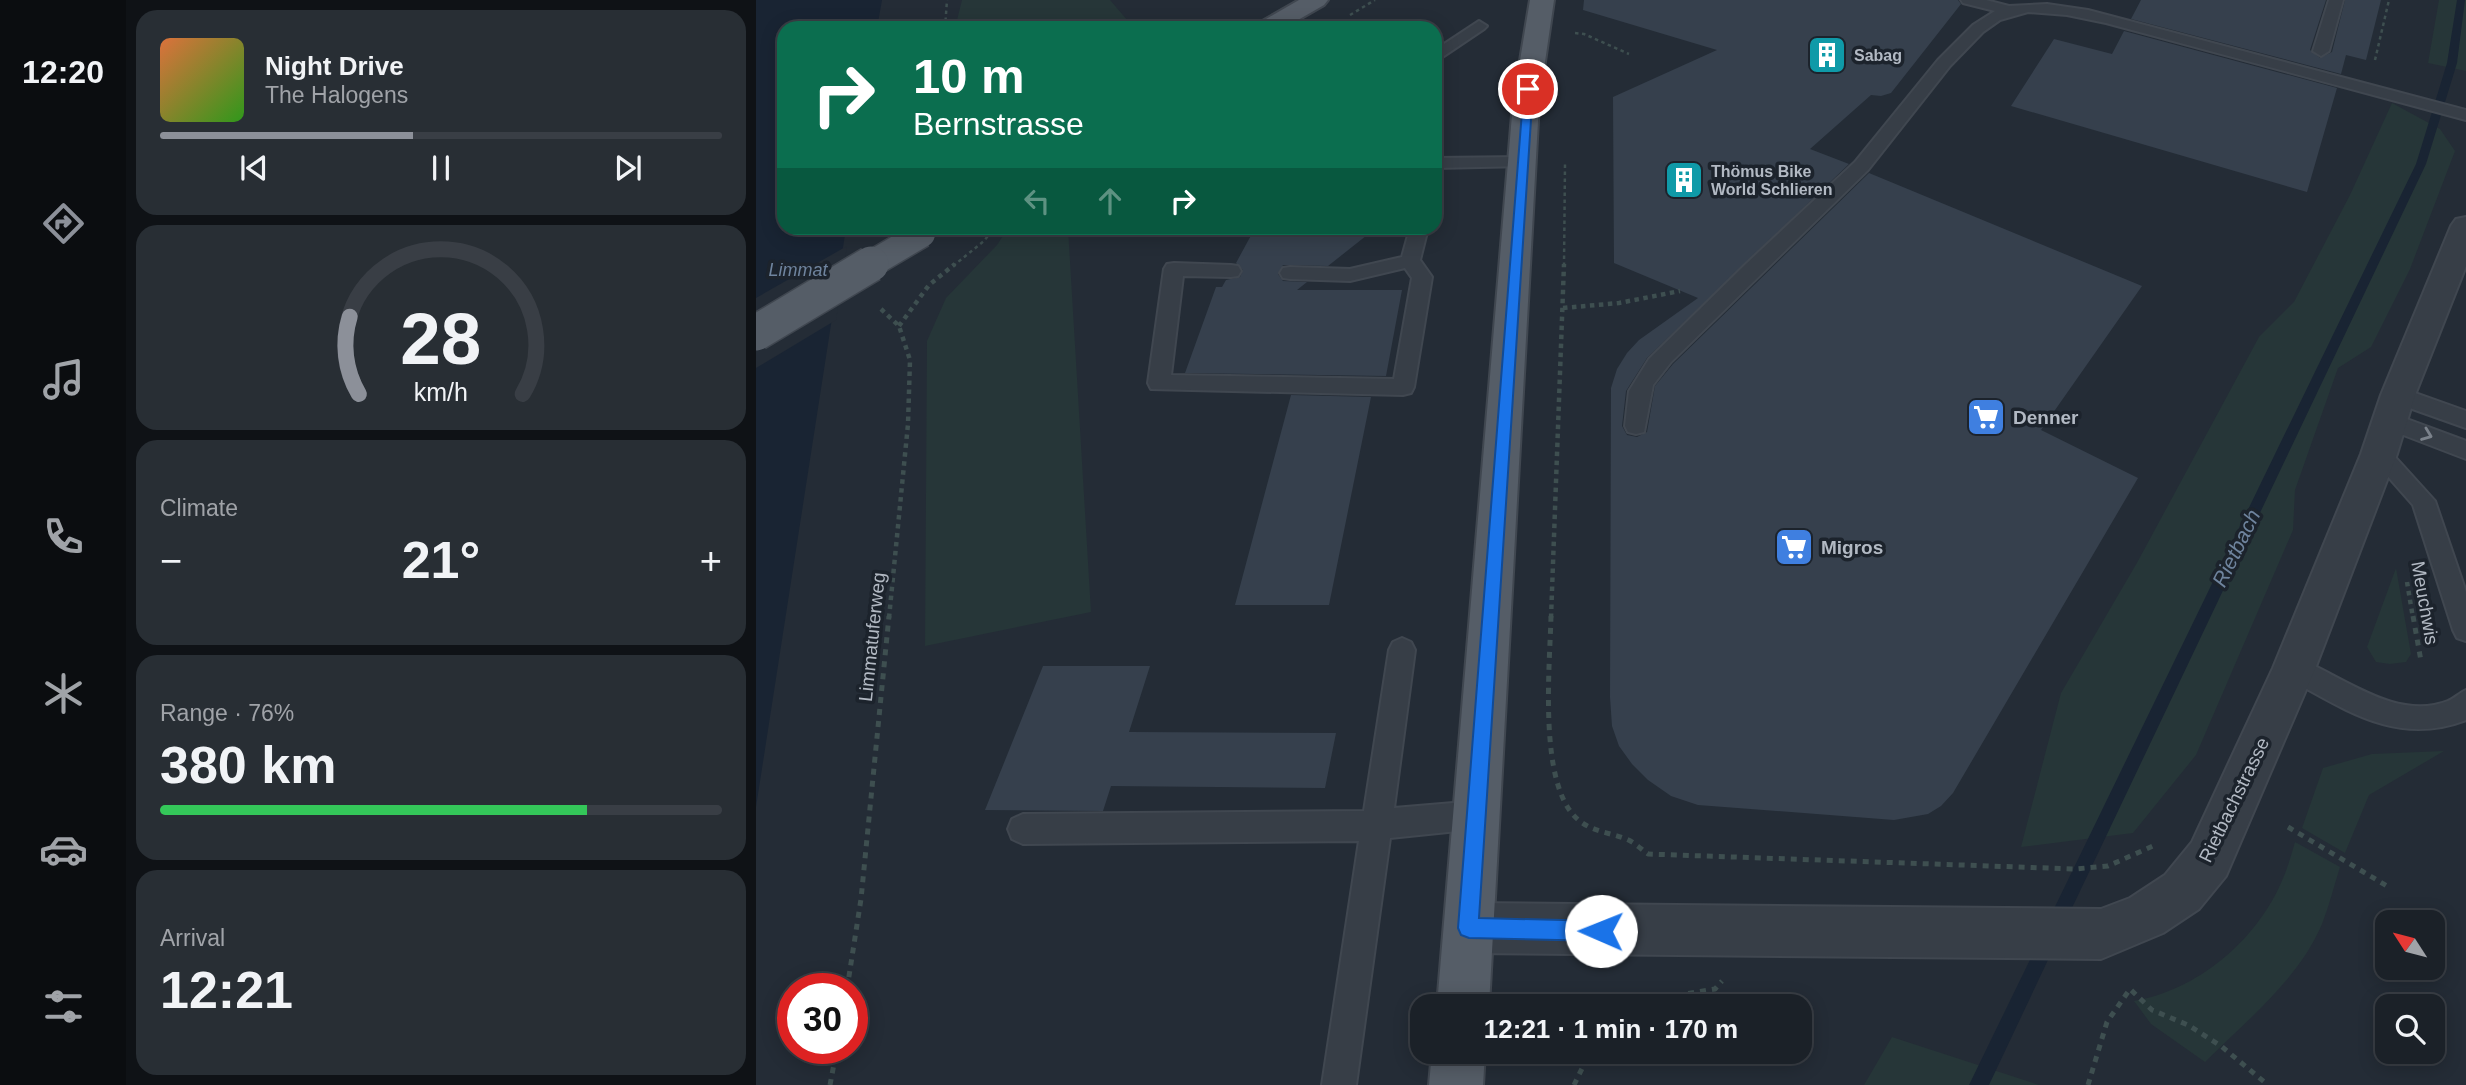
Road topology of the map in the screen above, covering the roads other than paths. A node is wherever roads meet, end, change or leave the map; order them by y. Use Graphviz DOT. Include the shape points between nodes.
graph roads {
  1 [pos="1315,0"];
  2 [pos="1542,0"];
  3 [pos="1968,0"];
  4 [pos="2336,0"];
  5 [pos="2069,6"];
  6 [pos="2008,10"];
  7 [pos="1278,21"];
  8 [pos="1479,26"];
  9 [pos="2321,51"];
  10 [pos="1442,52"];
  11 [pos="2463,114"];
  12 [pos="1442,162"];
  13 [pos="1522,162"];
  14 [pos="2466,226"];
  15 [pos="920,235"];
  16 [pos="1417,235"];
  17 [pos="1410,261"];
  18 [pos="1231,271"];
  19 [pos="1290,273"];
  20 [pos="756,332"];
  21 [pos="2466,420"];
  22 [pos="2388,423"];
  23 [pos="1636,426"];
  24 [pos="2466,450"];
  25 [pos="2466,630"];
  26 [pos="1402,650"];
  27 [pos="2294,669"];
  28 [pos="2466,703"];
  29 [pos="1477,815"];
  30 [pos="1375,825"];
  31 [pos="1023,829"];
  32 [pos="1469,928"];
  33 [pos="1463,994"];
  34 [pos="1458,1064"];
  35 [pos="1339,1085"];
  36 [pos="1456,1085"];
  1 -- 7 [label="main road"];
  2 -- 13 [label="main road" via="1529,74"];
  3 -- 6 [label="lane"];
  4 -- 9 [label="lane"];
  5 -- 6 [label="lane"];
  5 -- 11 [label="lane"];
  6 -- 23 [label="lane" via="1987,21 1960,47 1870,159 1660,360 1643,382"];
  8 -- 10 [label="lane"];
  12 -- 13 [label="lane"];
  13 -- 29 [label="main road"];
  14 -- 22 [label="street, Rietbachstrasse"];
  15 -- 20 [label="main road, bridge"];
  16 -- 17 [label="lane"];
  17 -- 18 [label="lane" via="1422,277 1403,387 1158,383 1174,269"];
  17 -- 19 [label="lane" via="1350,275"];
  21 -- 22 [label="lane"];
  22 -- 24 [label="lane, one-way"];
  22 -- 25 [label="lane" via="2423,501"];
  22 -- 27 [label="street, Rietbachstrasse"];
  26 -- 30 [label="lane"];
  27 -- 28 [label="lane" via="2406,718 2434,718"];
  27 -- 32 [label="street, Rietbachstrasse" via="2209,859 2182,892 2146,916 2101,934"];
  29 -- 30 [label="lane"];
  29 -- 32 [label="main road"];
  30 -- 31 [label="lane"];
  30 -- 35 [label="lane"];
  32 -- 33 [label="main road"];
  34 -- 36 [label="main road"];
}
